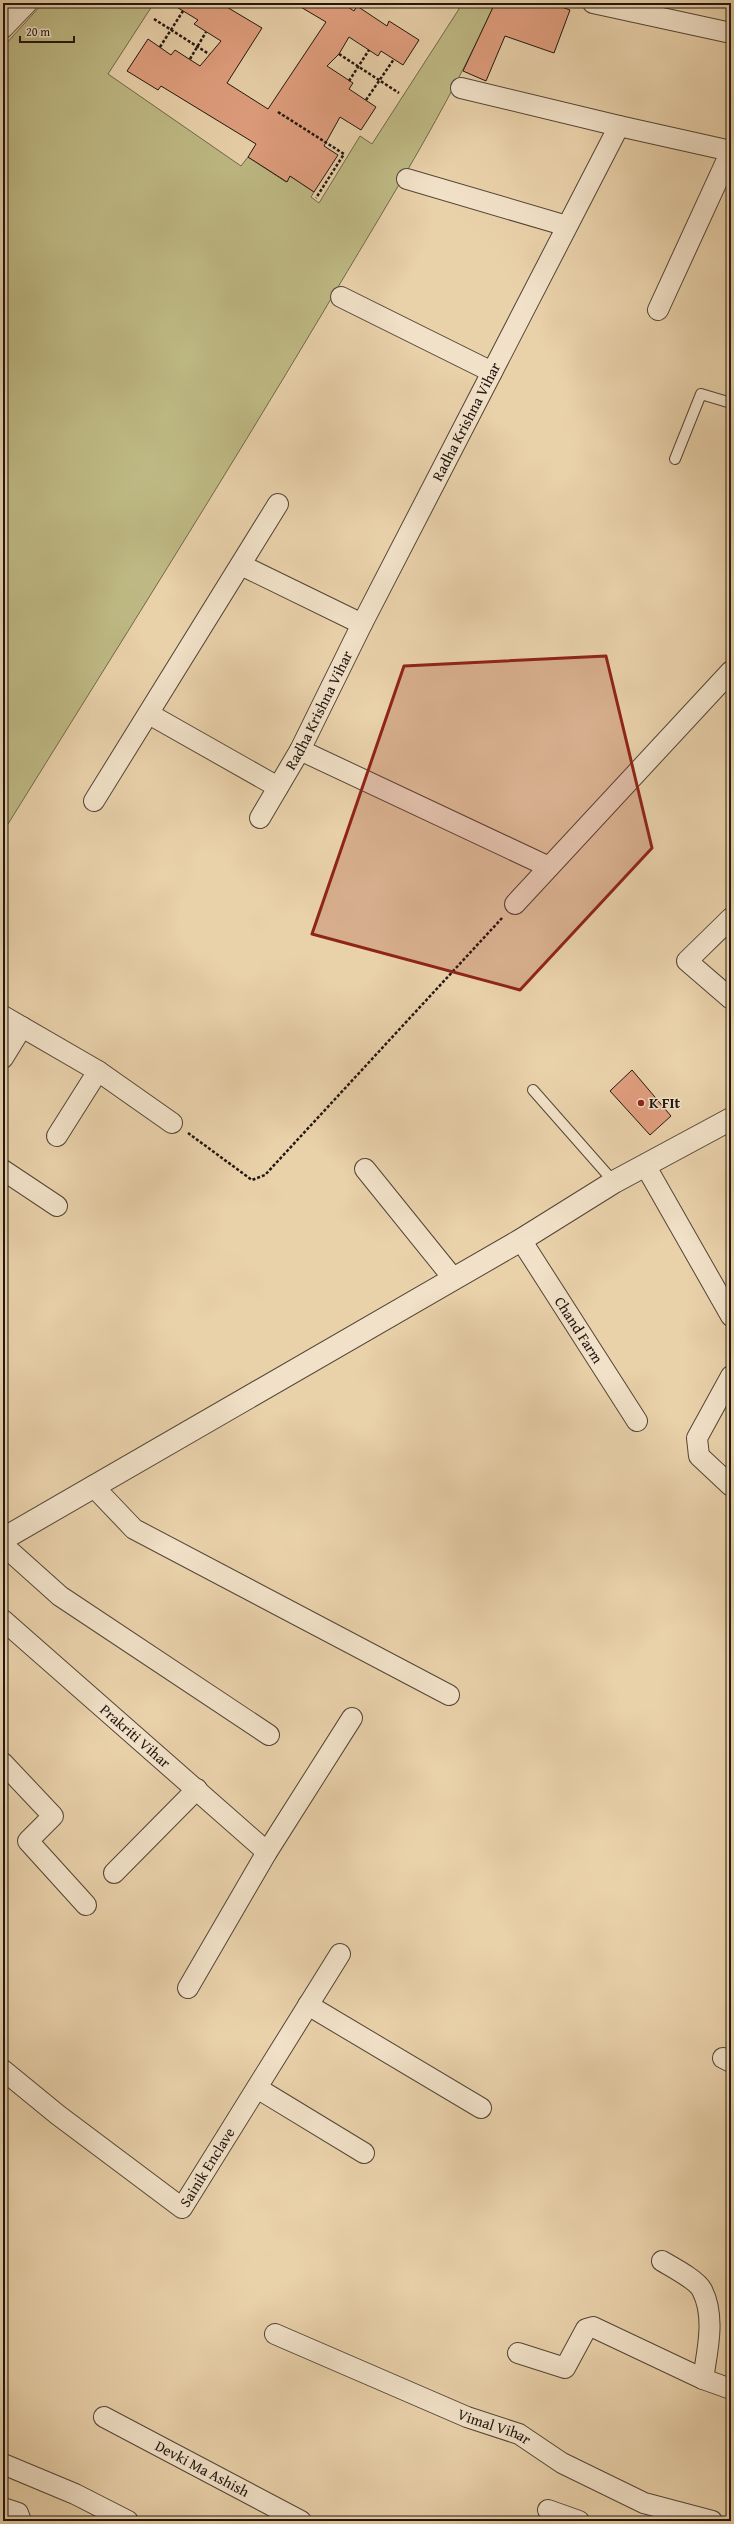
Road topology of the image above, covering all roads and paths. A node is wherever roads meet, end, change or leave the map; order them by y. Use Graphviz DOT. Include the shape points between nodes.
graph roads {
  1 [pos="26,3"];
  2 [pos="593,3"];
  3 [pos="183,11"];
  4 [pos="154,19"];
  5 [pos="3,28"];
  6 [pos="171,30"];
  7 [pos="206,32"];
  8 [pos="731,33"];
  9 [pos="160,47"];
  10 [pos="197,47"];
  11 [pos="369,50"];
  12 [pos="209,54"];
  13 [pos="339,54"];
  14 [pos="190,59"];
  15 [pos="394,59"];
  16 [pos="358,67"];
  17 [pos="380,80"];
  18 [pos="349,81"];
  19 [pos="461,88"];
  20 [pos="399,93"];
  21 [pos="366,100"];
  22 [pos="278,112"];
  23 [pos="619,126"];
  24 [pos="731,151"];
  25 [pos="407,179"];
  26 [pos="316,198"];
  27 [pos="567,226"];
  28 [pos="341,297"];
  29 [pos="658,310"];
  30 [pos="492,372"];
  31 [pos="731,403"];
  32 [pos="675,459"];
  33 [pos="278,504"];
  34 [pos="241,565"];
  35 [pos="362,624"];
  36 [pos="731,671"];
  37 [pos="149,714"];
  38 [pos="300,750"];
  39 [pos="278,786"];
  40 [pos="94,801"];
  41 [pos="260,818"];
  42 [pos="549,866"];
  43 [pos="515,904"];
  44 [pos="731,918"];
  45 [pos="731,999"];
  46 [pos="3,1016"];
  47 [pos="22,1027"];
  48 [pos="3,1058"];
  49 [pos="98,1071"];
  50 [pos="533,1090"];
  51 [pos="731,1119"];
  52 [pos="177,1126"];
  53 [pos="57,1136"];
  54 [pos="645,1166"];
  55 [pos="365,1169"];
  56 [pos="3,1170"];
  57 [pos="614,1182"];
  58 [pos="57,1206"];
  59 [pos="521,1240"];
  60 [pos="453,1278"];
  61 [pos="731,1316"];
  62 [pos="731,1376"];
  63 [pos="637,1421"];
  64 [pos="93,1486"];
  65 [pos="731,1486"];
  66 [pos="3,1539"];
  67 [pos="3,1545"];
  68 [pos="3,1620"];
  69 [pos="449,1695"];
  70 [pos="352,1718"];
  71 [pos="269,1735"];
  72 [pos="3,1763"];
  73 [pos="196,1789"];
  74 [pos="267,1852"];
  75 [pos="114,1874"];
  76 [pos="86,1905"];
  77 [pos="340,1954"];
  78 [pos="188,1988"];
  79 [pos="308,2005"];
  80 [pos="3,2070"];
  81 [pos="257,2088"];
  82 [pos="481,2108"];
  83 [pos="364,2153"];
  84 [pos="662,2261"];
  85 [pos="275,2334"];
  86 [pos="518,2353"];
  87 [pos="703,2379"];
  88 [pos="731,2389"];
  89 [pos="104,2417"];
  90 [pos="3,2464"];
  91 [pos="3,2508"];
  92 [pos="548,2510"];
  93 [pos="21,2521"];
  94 [pos="128,2521"];
  95 [pos="301,2521"];
  96 [pos="579,2521"];
  97 [pos="712,2521"];
  1 -- 5 [label="street"];
  2 -- 8 [label="street"];
  3 -- 6 [label="path"];
  4 -- 6 [label="path"];
  6 -- 9 [label="path"];
  6 -- 10 [label="path"];
  7 -- 10 [label="path"];
  10 -- 12 [label="path"];
  10 -- 14 [label="path"];
  11 -- 16 [label="path"];
  13 -- 16 [label="path"];
  15 -- 17 [label="path"];
  16 -- 17 [label="path"];
  16 -- 18 [label="path"];
  17 -- 20 [label="path"];
  17 -- 21 [label="path"];
  19 -- 23 [label="street"];
  22 -- 26 [label="path" via="344,154"];
  23 -- 24 [label="street"];
  23 -- 27 [label="street, Radha Krishna Vihar"];
  24 -- 29 [label="street"];
  25 -- 27 [label="street"];
  27 -- 30 [label="street, Radha Krishna Vihar"];
  28 -- 30 [label="street"];
  30 -- 35 [label="street, Radha Krishna Vihar"];
  31 -- 32 [label="lane" via="701,394"];
  33 -- 34 [label="street"];
  34 -- 35 [label="street"];
  34 -- 37 [label="street"];
  35 -- 38 [label="street, Radha Krishna Vihar"];
  36 -- 42 [label="street"];
  37 -- 39 [label="street"];
  37 -- 40 [label="street"];
  38 -- 39 [label="street, Radha Krishna Vihar"];
  38 -- 42 [label="street"];
  39 -- 41 [label="street, Radha Krishna Vihar"];
  42 -- 43 [label="street"];
  43 -- 52 [label="path" via="265,1175 252,1180"];
  44 -- 45 [label="street" via="687,961"];
  46 -- 47 [label="street"];
  47 -- 48 [label="street"];
  47 -- 49 [label="street"];
  49 -- 52 [label="street"];
  49 -- 53 [label="street"];
  50 -- 57 [label="lane"];
  51 -- 54 [label="street"];
  54 -- 57 [label="street"];
  54 -- 61 [label="street"];
  55 -- 60 [label="street"];
  56 -- 58 [label="street"];
  57 -- 59 [label="street"];
  59 -- 60 [label="street"];
  59 -- 63 [label="street, Chand Farm"];
  60 -- 64 [label="street"];
  62 -- 65 [label="street" via="697,1438 699,1456"];
  64 -- 66 [label="street"];
  64 -- 69 [label="street" via="134,1529"];
  67 -- 71 [label="street" via="60,1596"];
  68 -- 73 [label="street, Prakriti Vihar"];
  70 -- 74 [label="street"];
  72 -- 76 [label="street" via="53,1816 28,1841"];
  73 -- 74 [label="street, Prakriti Vihar"];
  73 -- 75 [label="street"];
  74 -- 78 [label="street"];
  77 -- 79 [label="street, Sainik Enclave"];
  79 -- 81 [label="street, Sainik Enclave"];
  79 -- 82 [label="street"];
  80 -- 81 [label="street, Sainik Enclave" via="58,2115 182,2208"];
  81 -- 83 [label="street"];
  84 -- 87 [label="street" via="702,2289 709,2313"];
  85 -- 97 [label="street, Vimal Vihar" via="467,2417 519,2434 562,2463 644,2503"];
  86 -- 87 [label="street" via="565,2368 586,2329 593,2327"];
  87 -- 88 [label="street"];
  89 -- 95 [label="street, Devki Ma Ashish"];
  90 -- 94 [label="street" via="75,2494"];
  91 -- 93 [label="street" via="18,2513"];
  92 -- 96 [label="street"];
}
